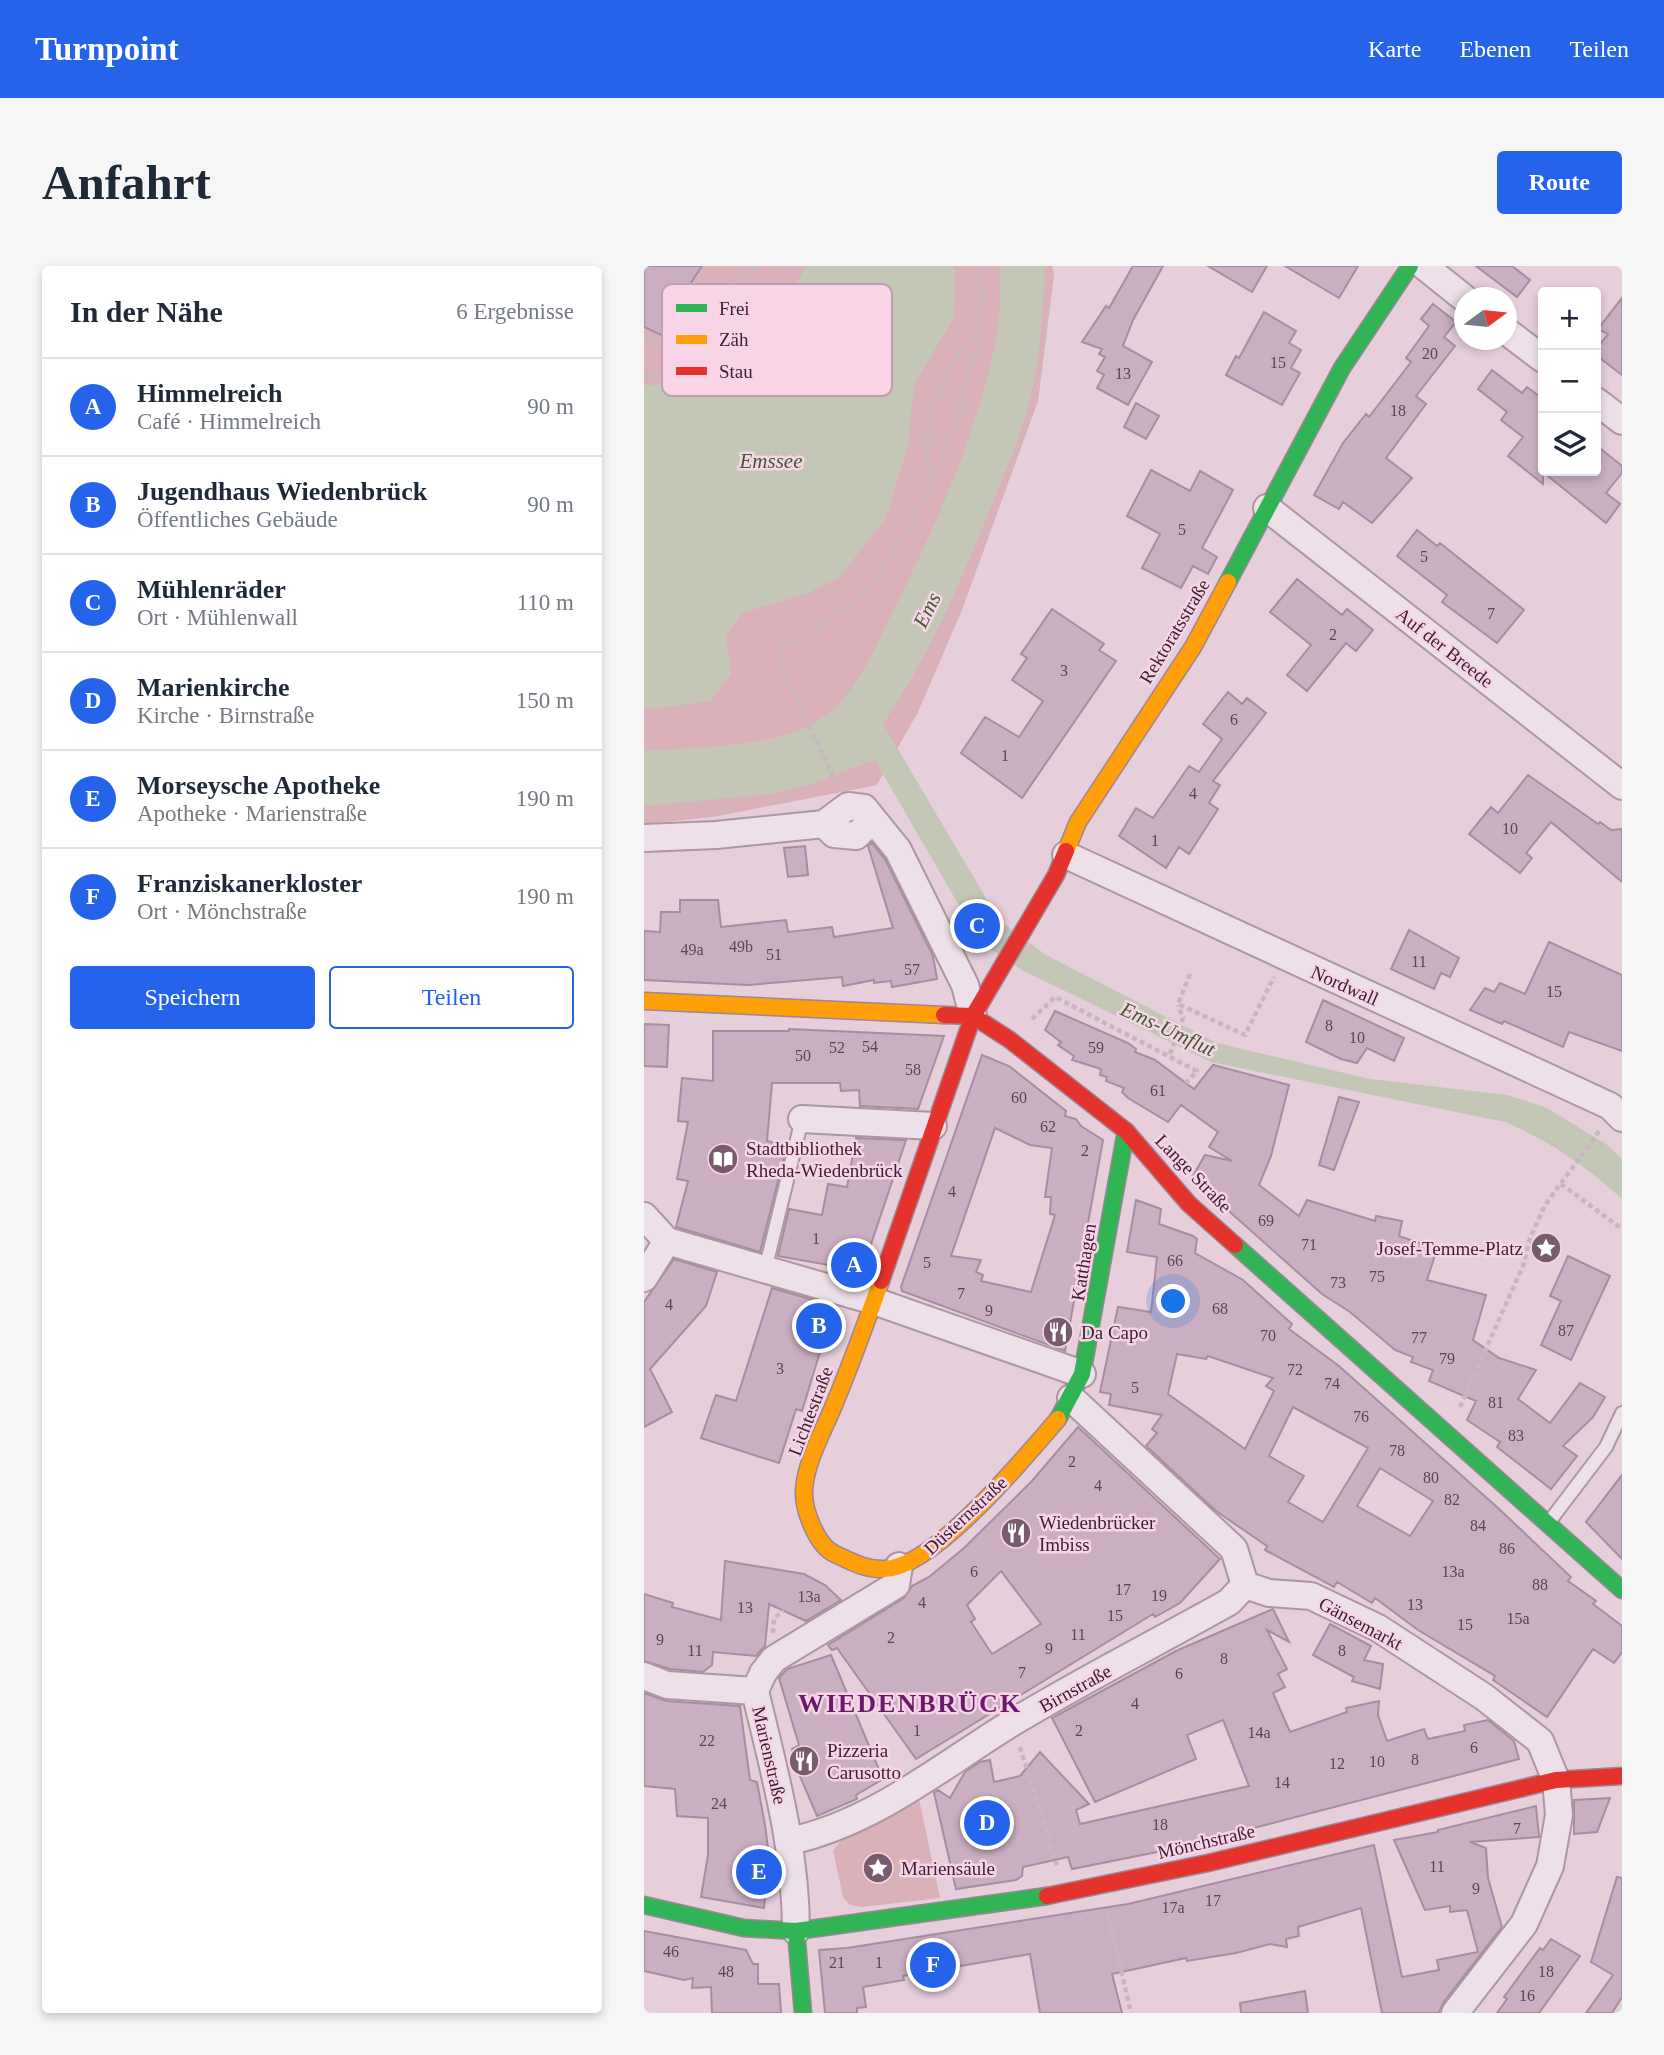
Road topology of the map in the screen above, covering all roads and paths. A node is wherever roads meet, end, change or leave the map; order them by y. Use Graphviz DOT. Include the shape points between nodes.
graph roads {
  1 [pos="759,266"];
  2 [pos="784,266"];
  3 [pos="980,266"];
  4 [pos="1410,266"];
  5 [pos="1424,266"];
  6 [pos="791,274"];
  7 [pos="728,284"];
  8 [pos="1454,289"];
  9 [pos="978,338"];
  10 [pos="644,339"];
  11 [pos="1517,339"];
  12 [pos="662,340"];
  13 [pos="1538,355"];
  14 [pos="662,374"];
  15 [pos="644,377"];
  16 [pos="1601,405"];
  17 [pos="1622,421"];
  18 [pos="931,479"];
  19 [pos="1268,508"];
  20 [pos="1622,786"];
  21 [pos="841,792"];
  22 [pos="644,838"];
  23 [pos="1066,855"];
  24 [pos="1284,957"];
  25 [pos="1190,975"];
  26 [pos="644,1002"];
  27 [pos="1178,1004"];
  28 [pos="973,1016"];
  29 [pos="1010,1040"];
  30 [pos="1170,1054"];
  31 [pos="1186,1083"];
  32 [pos="1614,1113"];
  33 [pos="802,1119"];
  34 [pos="933,1126"];
  35 [pos="1125,1131"];
  36 [pos="1561,1184"];
  37 [pos="644,1216"];
  38 [pos="1622,1229"];
  39 [pos="667,1241"];
  40 [pos="765,1269"];
  41 [pos="644,1278"];
  42 [pos="874,1301"];
  43 [pos="1076,1386"];
  44 [pos="1622,1413"];
  45 [pos="1443,1429"];
  46 [pos="1549,1522"];
  47 [pos="899,1566"];
  48 [pos="1245,1585"];
  49 [pos="1622,1590"];
  50 [pos="644,1676"];
  51 [pos="755,1691"];
  52 [pos="1012,1723"];
  53 [pos="1622,1776"];
  54 [pos="1556,1780"];
  55 [pos="790,1841"];
  56 [pos="1102,1885"];
  57 [pos="1065,1892"];
  58 [pos="644,1905"];
  59 [pos="796,1931"];
  60 [pos="803,2013"];
  61 [pos="1131,2013"];
  62 [pos="1455,2013"];
  1 -- 7 [label="path"];
  2 -- 6 [label="path"];
  3 -- 9 [label="path"];
  4 -- 19 [label="street, Rektoratsstraße" via="1342,368"];
  5 -- 8 [label="street"];
  9 -- 18 [label="path" via="964,394"];
  9 -- 18 [label="path" via="956,359 940,385 926,466"];
  10 -- 12 [label="path"];
  11 -- 13 [label="street"];
  14 -- 15 [label="path"];
  16 -- 17 [label="street"];
  18 -- 21 [label="path" via="898,550 867,588 818,628 783,648 783,670"];
  19 -- 20 [label="street, Auf der Breede"];
  19 -- 23 [label="street, Rektoratsstraße" via="1193,647 1078,822"];
  22 -- 28 [label="street" via="824,824 848,806 864,808 898,850 965,985"];
  23 -- 24 [label="street, Nordwall"];
  23 -- 28 [label="street, Rektoratsstraße"];
  24 -- 27 [label="path" via="1245,1035"];
  24 -- 32 [label="street, Nordwall"];
  25 -- 27 [label="path"];
  26 -- 28 [label="street" via="697,1016"];
  27 -- 30 [label="path" via="1183,1018"];
  28 -- 29 [label="street, Lange Straße"];
  28 -- 34 [label="street, Lichtestraße"];
  29 -- 30 [label="path" via="1055,997"];
  29 -- 35 [label="street, Lange Straße"];
  30 -- 31 [label="path" via="1197,1070"];
  32 -- 36 [label="path"];
  33 -- 34 [label="street"];
  33 -- 40 [label="lane"];
  34 -- 42 [label="street, Lichtestraße"];
  35 -- 43 [label="street, Katthagen" via="1096,1314"];
  35 -- 45 [label="street, Lange Straße" via="1189,1204"];
  36 -- 38 [label="path"];
  36 -- 45 [label="path" via="1530,1238 1523,1266 1460,1408"];
  37 -- 39 [label="street"];
  39 -- 40 [label="street"];
  39 -- 41 [label="street"];
  40 -- 42 [label="street"];
  42 -- 43 [label="street"];
  42 -- 47 [label="street, Lichtestraße" via="811,1459 804,1491 808,1517 828,1551 861,1567"];
  43 -- 47 [label="street, Düsternstraße" via="1041,1439 951,1532 916,1560"];
  43 -- 48 [label="street" via="1234,1549"];
  44 -- 46 [label="lane" via="1606,1447"];
  45 -- 46 [label="street, Lange Straße"];
  46 -- 49 [label="street, Lange Straße"];
  47 -- 51 [label="street" via="896,1586 774,1659"];
  48 -- 52 [label="street, Birnstraße" via="1229,1602"];
  48 -- 54 [label="street, Gänsemarkt" via="1269,1593 1311,1596 1378,1628 1484,1697 1540,1741"];
  50 -- 51 [label="street, Marienstraße" via="667,1685"];
  51 -- 55 [label="street, Marienstraße"];
  52 -- 55 [label="street, Birnstraße" via="882,1807 821,1834"];
  52 -- 57 [label="path"];
  53 -- 54 [label="street, Mönchstraße"];
  54 -- 56 [label="street, Mönchstraße"];
  54 -- 62 [label="street, Gänsemarkt" via="1559,1815 1550,1866 1524,1924"];
  55 -- 59 [label="street, Marienstraße"];
  56 -- 57 [label="street, Mönchstraße"];
  56 -- 61 [label="path"];
  57 -- 59 [label="street, Mönchstraße"];
  58 -- 59 [label="street, Mönchstraße" via="744,1928"];
  59 -- 60 [label="street"];
}
